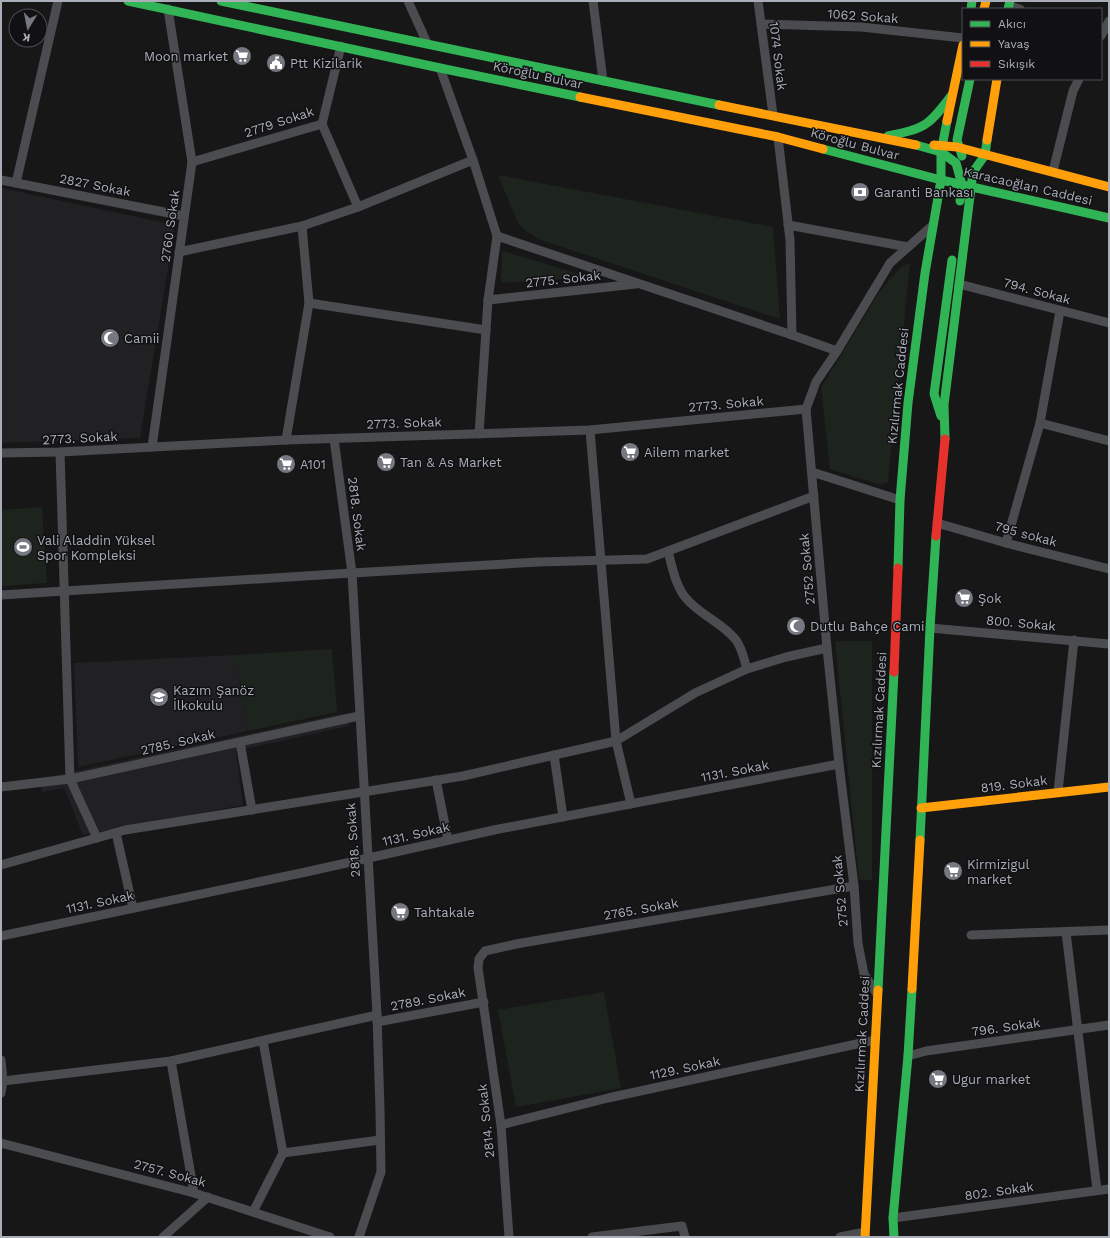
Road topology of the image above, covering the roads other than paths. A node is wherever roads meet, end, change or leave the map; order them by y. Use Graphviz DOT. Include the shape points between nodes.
graph roads {
  1 [pos="58,1"];
  2 [pos="128,1"];
  3 [pos="221,1"];
  4 [pos="408,1"];
  5 [pos="593,1"];
  6 [pos="758,1"];
  7 [pos="168,9"];
  8 [pos="1109,21"];
  9 [pos="761,24"];
  10 [pos="1102,32"];
  11 [pos="962,38"];
  12 [pos="427,44"];
  13 [pos="341,46"];
  14 [pos="962,50"];
  15 [pos="440,68"];
  16 [pos="970,80"];
  17 [pos="997,80"];
  18 [pos="1078,80"];
  19 [pos="603,81"];
  20 [pos="953,94"];
  21 [pos="773,115"];
  22 [pos="322,124"];
  23 [pos="882,137"];
  24 [pos="778,138"];
  25 [pos="921,146"];
  26 [pos="942,148"];
  27 [pos="960,148"];
  28 [pos="985,155"];
  29 [pos="473,160"];
  30 [pos="192,162"];
  31 [pos="1053,171"];
  32 [pos="973,172"];
  33 [pos="1,180"];
  34 [pos="941,180"];
  35 [pos="16,183"];
  36 [pos="967,186"];
  37 [pos="1109,187"];
  38 [pos="990,191"];
  39 [pos="358,207"];
  40 [pos="959,208"];
  41 [pos="184,216"];
  42 [pos="1109,218"];
  43 [pos="788,224"];
  44 [pos="302,226"];
  45 [pos="932,226"];
  46 [pos="497,236"];
  47 [pos="908,247"];
  48 [pos="179,252"];
  49 [pos="953,255"];
  50 [pos="640,284"];
  51 [pos="960,284"];
  52 [pos="488,300"];
  53 [pos="309,303"];
  54 [pos="1060,311"];
  55 [pos="1109,323"];
  56 [pos="486,330"];
  57 [pos="792,335"];
  58 [pos="837,351"];
  59 [pos="806,409"];
  60 [pos="1040,423"];
  61 [pos="590,430"];
  62 [pos="479,434"];
  63 [pos="946,434"];
  64 [pos="334,439"];
  65 [pos="286,440"];
  66 [pos="1109,441"];
  67 [pos="152,447"];
  68 [pos="60,452"];
  69 [pos="1,453"];
  70 [pos="812,472"];
  71 [pos="814,496"];
  72 [pos="900,500"];
  73 [pos="937,523"];
  74 [pos="1006,543"];
  75 [pos="668,551"];
  76 [pos="601,560"];
  77 [pos="1109,569"];
  78 [pos="352,572"];
  79 [pos="65,591"];
  80 [pos="1,595"];
  81 [pos="930,628"];
  82 [pos="1074,640"];
  83 [pos="1109,644"];
  84 [pos="827,648"];
  85 [pos="747,669"];
  86 [pos="359,716"];
  87 [pos="616,741"];
  88 [pos="240,742"];
  89 [pos="554,755"];
  90 [pos="839,764"];
  91 [pos="70,779"];
  92 [pos="436,780"];
  93 [pos="1,787"];
  94 [pos="1109,788"];
  95 [pos="363,792"];
  96 [pos="1058,792"];
  97 [pos="631,804"];
  98 [pos="921,808"];
  99 [pos="252,810"];
  100 [pos="563,817"];
  101 [pos="116,833"];
  102 [pos="97,838"];
  103 [pos="448,840"];
  104 [pos="368,858"];
  105 [pos="1,865"];
  106 [pos="854,886"];
  107 [pos="133,908"];
  108 [pos="1109,930"];
  109 [pos="1066,932"];
  110 [pos="971,935"];
  111 [pos="1,936"];
  112 [pos="877,994"];
  113 [pos="484,1002"];
  114 [pos="377,1019"];
  115 [pos="1109,1025"];
  116 [pos="1077,1030"];
  117 [pos="875,1040"];
  118 [pos="264,1041"];
  119 [pos="908,1056"];
  120 [pos="1,1060"];
  121 [pos="171,1062"];
  122 [pos="3,1081"];
  123 [pos="1,1092"];
  124 [pos="501,1125"];
  125 [pos="380,1140"];
  126 [pos="1,1143"];
  127 [pos="284,1153"];
  128 [pos="1109,1189"];
  129 [pos="1097,1190"];
  130 [pos="194,1193"];
  131 [pos="208,1197"];
  132 [pos="253,1212"];
  133 [pos="894,1218"];
  134 [pos="865,1235"];
  135 [pos="163,1237"];
  136 [pos="330,1237"];
  137 [pos="359,1237"];
  138 [pos="509,1237"];
  139 [pos="592,1237"];
  140 [pos="685,1237"];
  141 [pos="840,1237"];
  142 [pos="894,1237"];
  1 -- 35 [label="street"];
  2 -- 7 [label="main road, Köroğlu Bulvar"];
  3 -- 12 [label="main road, Köroğlu Bulvar"];
  4 -- 12 [label="street"];
  5 -- 19 [label="street"];
  6 -- 9 [label="street, 1074 Sokak"];
  7 -- 13 [label="main road, Köroğlu Bulvar"];
  7 -- 30 [label="street, 2760 Sokak"];
  8 -- 10 [label="street"];
  9 -- 11 [label="street, 1062 Sokak" via="861,27"];
  9 -- 21 [label="street, 1074 Sokak"];
  12 -- 19 [label="main road, Köroğlu Bulvar"];
  13 -- 15 [label="main road, Köroğlu Bulvar"];
  13 -- 22 [label="street, 2779 Sokak"];
  14 -- 20 [label="main road, Kızılırmak Caddesi"];
  15 -- 24 [label="main road, Köroğlu Bulvar"];
  15 -- 29 [label="street"];
  16 -- 27 [label="main road" via="957,140"];
  17 -- 28 [label="main road"];
  18 -- 31 [label="street" via="1073,91"];
  19 -- 21 [label="main road, Köroğlu Bulvar"];
  20 -- 23 [label="main road" via="926,124 908,132"];
  20 -- 26 [label="main road, Kızılırmak Caddesi"];
  21 -- 23 [label="main road, Köroğlu Bulvar"];
  22 -- 30 [label="street, 2779 Sokak"];
  22 -- 39 [label="street"];
  23 -- 25 [label="main road, Köroğlu Bulvar"];
  24 -- 34 [label="main road, Köroğlu Bulvar"];
  24 -- 43 [label="street"];
  25 -- 26 [label="main road, Karacaoğlan Caddesi"];
  26 -- 27 [label="main road, Karacaoğlan Caddesi"];
  26 -- 34 [label="main road, Kızılırmak Caddesi"];
  26 -- 36 [label="main road" via="956,163"];
  27 -- 28 [label="main road, Karacaoğlan Caddesi"];
  27 -- 32 [label="main road" via="963,161"];
  28 -- 31 [label="main road, Karacaoğlan Caddesi"];
  28 -- 32 [label="main road"];
  29 -- 39 [label="street"];
  29 -- 46 [label="street"];
  30 -- 41 [label="street, 2760 Sokak"];
  31 -- 37 [label="main road, Karacaoğlan Caddesi"];
  32 -- 36 [label="main road"];
  32 -- 38 [label="main road"];
  33 -- 35 [label="street, 2827 Sokak"];
  34 -- 36 [label="main road, Karacaoğlan Caddesi"];
  34 -- 45 [label="main road, Kızılırmak Caddesi"];
  35 -- 41 [label="street, 2827 Sokak"];
  36 -- 38 [label="main road, Karacaoğlan Caddesi"];
  36 -- 40 [label="main road"];
  36 -- 51 [label="main road"];
  38 -- 42 [label="main road, Karacaoğlan Caddesi"];
  39 -- 44 [label="street"];
  41 -- 48 [label="street, 2760 Sokak"];
  43 -- 47 [label="street"];
  43 -- 57 [label="street"];
  44 -- 48 [label="street"];
  44 -- 53 [label="street"];
  45 -- 47 [label="street, 2752 Sokak"];
  45 -- 72 [label="main road, Kızılırmak Caddesi" via="908,403"];
  46 -- 50 [label="street"];
  46 -- 52 [label="street"];
  47 -- 58 [label="street, 2752 Sokak" via="890,263"];
  48 -- 67 [label="street, 2760 Sokak"];
  49 -- 63 [label="main road" via="934,394"];
  50 -- 52 [label="street, 2775. Sokak"];
  50 -- 57 [label="street"];
  51 -- 54 [label="street, 794. Sokak"];
  51 -- 63 [label="main road" via="944,404"];
  52 -- 56 [label="street"];
  53 -- 56 [label="street"];
  53 -- 65 [label="street"];
  54 -- 55 [label="street, 794. Sokak"];
  54 -- 60 [label="street"];
  56 -- 62 [label="street"];
  57 -- 58 [label="street"];
  58 -- 59 [label="street, 2752 Sokak" via="816,382"];
  59 -- 61 [label="street, 2773. Sokak"];
  59 -- 70 [label="street, 2752 Sokak"];
  60 -- 66 [label="street"];
  60 -- 74 [label="street"];
  61 -- 62 [label="street, 2773. Sokak"];
  61 -- 76 [label="street"];
  62 -- 64 [label="street, 2773. Sokak"];
  63 -- 73 [label="main road"];
  64 -- 65 [label="street, 2773. Sokak"];
  64 -- 78 [label="street, 2818. Sokak"];
  65 -- 67 [label="street, 2773. Sokak"];
  67 -- 68 [label="street, 2773. Sokak"];
  68 -- 69 [label="street, 2773. Sokak"];
  68 -- 79 [label="street"];
  70 -- 71 [label="street, 2752 Sokak"];
  70 -- 72 [label="street"];
  71 -- 75 [label="street"];
  71 -- 84 [label="street, 2752 Sokak"];
  72 -- 112 [label="main road, Kızılırmak Caddesi"];
  73 -- 74 [label="street, 795 sokak"];
  73 -- 81 [label="main road"];
  74 -- 77 [label="street, 795 sokak"];
  75 -- 76 [label="street" via="647,559"];
  75 -- 85 [label="street" via="674,576 684,596 700,613 720,624 737,641"];
  76 -- 78 [label="street"];
  76 -- 87 [label="street"];
  78 -- 79 [label="street"];
  78 -- 86 [label="street, 2818. Sokak"];
  79 -- 80 [label="street"];
  79 -- 91 [label="street"];
  81 -- 82 [label="street, 800. Sokak"];
  81 -- 98 [label="main road"];
  82 -- 83 [label="street, 800. Sokak"];
  82 -- 96 [label="street"];
  84 -- 85 [label="street"];
  84 -- 90 [label="street, 2752 Sokak"];
  85 -- 87 [label="street" via="695,693"];
  86 -- 88 [label="street, 2785. Sokak"];
  86 -- 95 [label="street, 2818. Sokak"];
  87 -- 89 [label="street"];
  87 -- 97 [label="street"];
  88 -- 91 [label="street, 2785. Sokak"];
  88 -- 99 [label="street"];
  89 -- 92 [label="street"];
  89 -- 100 [label="street"];
  90 -- 97 [label="street, 1131. Sokak"];
  90 -- 106 [label="street, 2752 Sokak"];
  91 -- 93 [label="street, 2785. Sokak"];
  91 -- 102 [label="street"];
  92 -- 95 [label="street"];
  92 -- 103 [label="street"];
  94 -- 96 [label="main road, 819. Sokak"];
  95 -- 99 [label="street"];
  95 -- 104 [label="street, 2818. Sokak"];
  96 -- 98 [label="main road, 819. Sokak"];
  97 -- 100 [label="street, 1131. Sokak"];
  98 -- 119 [label="main road"];
  99 -- 101 [label="street"];
  100 -- 103 [label="street, 1131. Sokak"];
  101 -- 102 [label="street"];
  101 -- 107 [label="street"];
  102 -- 105 [label="street"];
  103 -- 104 [label="street, 1131. Sokak"];
  104 -- 107 [label="street, 1131. Sokak"];
  104 -- 114 [label="street, 2818. Sokak"];
  106 -- 112 [label="street, 2752 Sokak" via="858,943 864,974"];
  106 -- 113 [label="street, 2765. Sokak" via="485,951 478,968"];
  107 -- 111 [label="street, 1131. Sokak"];
  108 -- 109 [label="street"];
  109 -- 110 [label="street"];
  109 -- 116 [label="street"];
  112 -- 117 [label="main road, Kızılırmak Caddesi"];
  113 -- 114 [label="street, 2789. Sokak"];
  113 -- 124 [label="street, 2814. Sokak"];
  114 -- 118 [label="street, 2789. Sokak"];
  114 -- 125 [label="street, 2818. Sokak"];
  115 -- 116 [label="street, 796. Sokak"];
  116 -- 119 [label="street, 796. Sokak" via="926,1051"];
  116 -- 129 [label="street"];
  117 -- 124 [label="street, 1129. Sokak" via="608,1098"];
  117 -- 134 [label="main road, Kızılırmak Caddesi"];
  118 -- 121 [label="street, 2789. Sokak"];
  118 -- 127 [label="street"];
  119 -- 133 [label="main road"];
  120 -- 122 [label="street"];
  121 -- 122 [label="street, 2789. Sokak"];
  121 -- 130 [label="street"];
  122 -- 123 [label="street"];
  124 -- 138 [label="street, 2814. Sokak"];
  125 -- 127 [label="street"];
  125 -- 137 [label="street, 2818. Sokak" via="381,1172"];
  126 -- 130 [label="street, 2757. Sokak"];
  127 -- 132 [label="street"];
  128 -- 129 [label="street, 802. Sokak"];
  129 -- 133 [label="street, 802. Sokak"];
  130 -- 131 [label="street, 2757. Sokak"];
  131 -- 132 [label="street, 2757. Sokak"];
  131 -- 135 [label="street"];
  132 -- 136 [label="street, 2757. Sokak"];
  133 -- 142 [label="main road"];
  134 -- 141 [label="street"];
  139 -- 140 [label="street" via="682,1226"];
}
